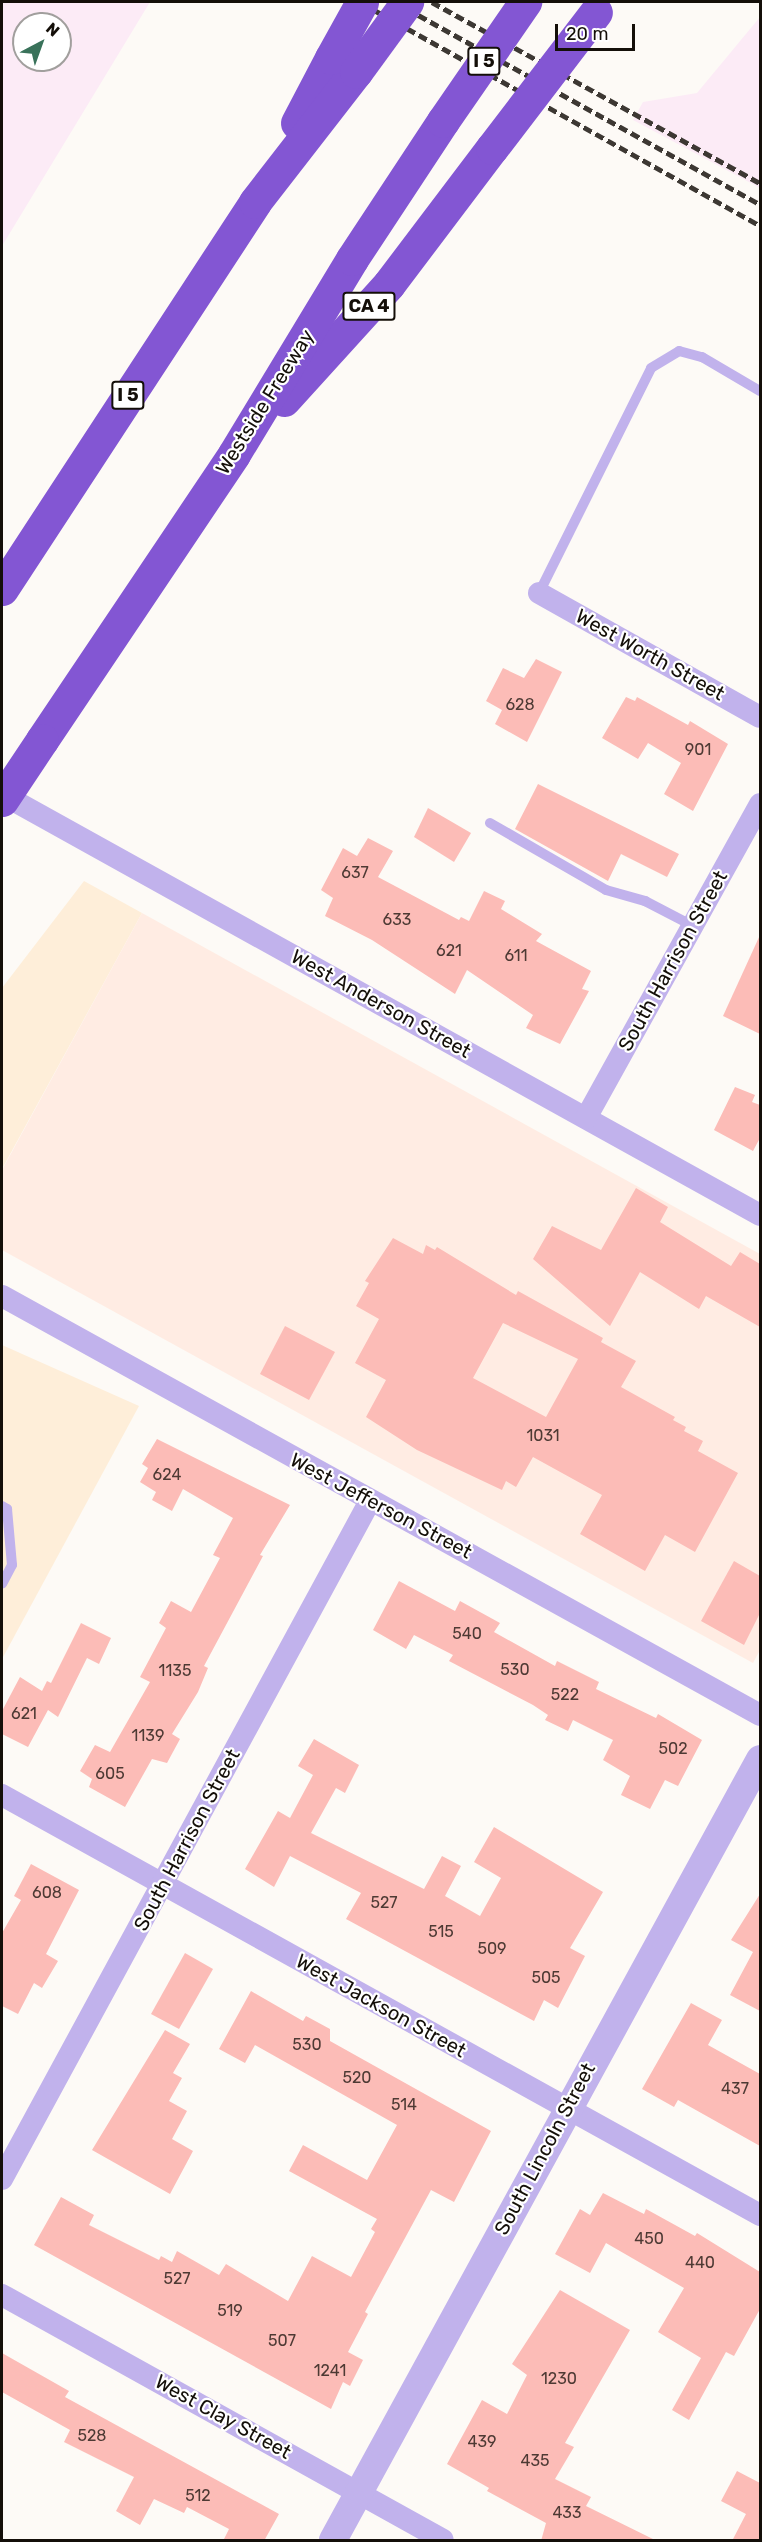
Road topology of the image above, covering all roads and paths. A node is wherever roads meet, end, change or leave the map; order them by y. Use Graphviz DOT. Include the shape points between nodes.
graph roads {
  1 [pos="362,2"];
  2 [pos="407,2"];
  3 [pos="525,2"];
  4 [pos="600,7"];
  5 [pos="344,65"];
  6 [pos="760,391"];
  7 [pos="234,454"];
  8 [pos="2,589"];
  9 [pos="539,593"];
  10 [pos="760,717"];
  11 [pos="2,794"];
  12 [pos="2,800"];
  13 [pos="760,804"];
  14 [pos="490,824"];
  15 [pos="693,926"];
  16 [pos="586,1118"];
  17 [pos="760,1215"];
  18 [pos="2,1296"];
  19 [pos="370,1501"];
  20 [pos="2,1506"];
  21 [pos="2,1584"];
  22 [pos="760,1715"];
  23 [pos="760,1759"];
  24 [pos="2,1795"];
  25 [pos="163,1885"];
  26 [pos="567,2108"];
  27 [pos="2,2179"];
  28 [pos="760,2215"];
  29 [pos="2,2295"];
  30 [pos="360,2493"];
  31 [pos="333,2541"];
  32 [pos="443,2541"];
  1 -- 5 [label="highway, bridge"];
  2 -- 5 [label="highway, I 5, bridge"];
  3 -- 7 [label="highway, Westside Freeway / I 5, bridge" via="352,259"];
  4 -- 7 [label="highway, CA 4, bridge" via="389,284"];
  5 -- 8 [label="highway, I 5"];
  6 -- 9 [label="lane" via="702,357 679,351 651,368"];
  7 -- 12 [label="highway, Westside Freeway / I 5, bridge"];
  9 -- 10 [label="street, West Worth Street"];
  11 -- 16 [label="street, West Anderson Street"];
  13 -- 15 [label="street, South Harrison Street"];
  14 -- 15 [label="lane" via="606,890 645,901"];
  15 -- 16 [label="street, South Harrison Street"];
  16 -- 17 [label="street, West Anderson Street"];
  18 -- 19 [label="street, West Jefferson Street"];
  19 -- 22 [label="street, West Jefferson Street"];
  19 -- 25 [label="street, South Harrison Street"];
  20 -- 21 [label="lane" via="7,1509 12,1565"];
  23 -- 26 [label="street, South Lincoln Street"];
  24 -- 25 [label="street, West Jackson Street"];
  25 -- 26 [label="street, West Jackson Street"];
  25 -- 27 [label="street, South Harrison Street"];
  26 -- 28 [label="street, West Jackson Street"];
  26 -- 30 [label="street, South Lincoln Street"];
  29 -- 30 [label="street, West Clay Street"];
  30 -- 31 [label="street, South Lincoln Street"];
  30 -- 32 [label="street, West Clay Street"];
}
